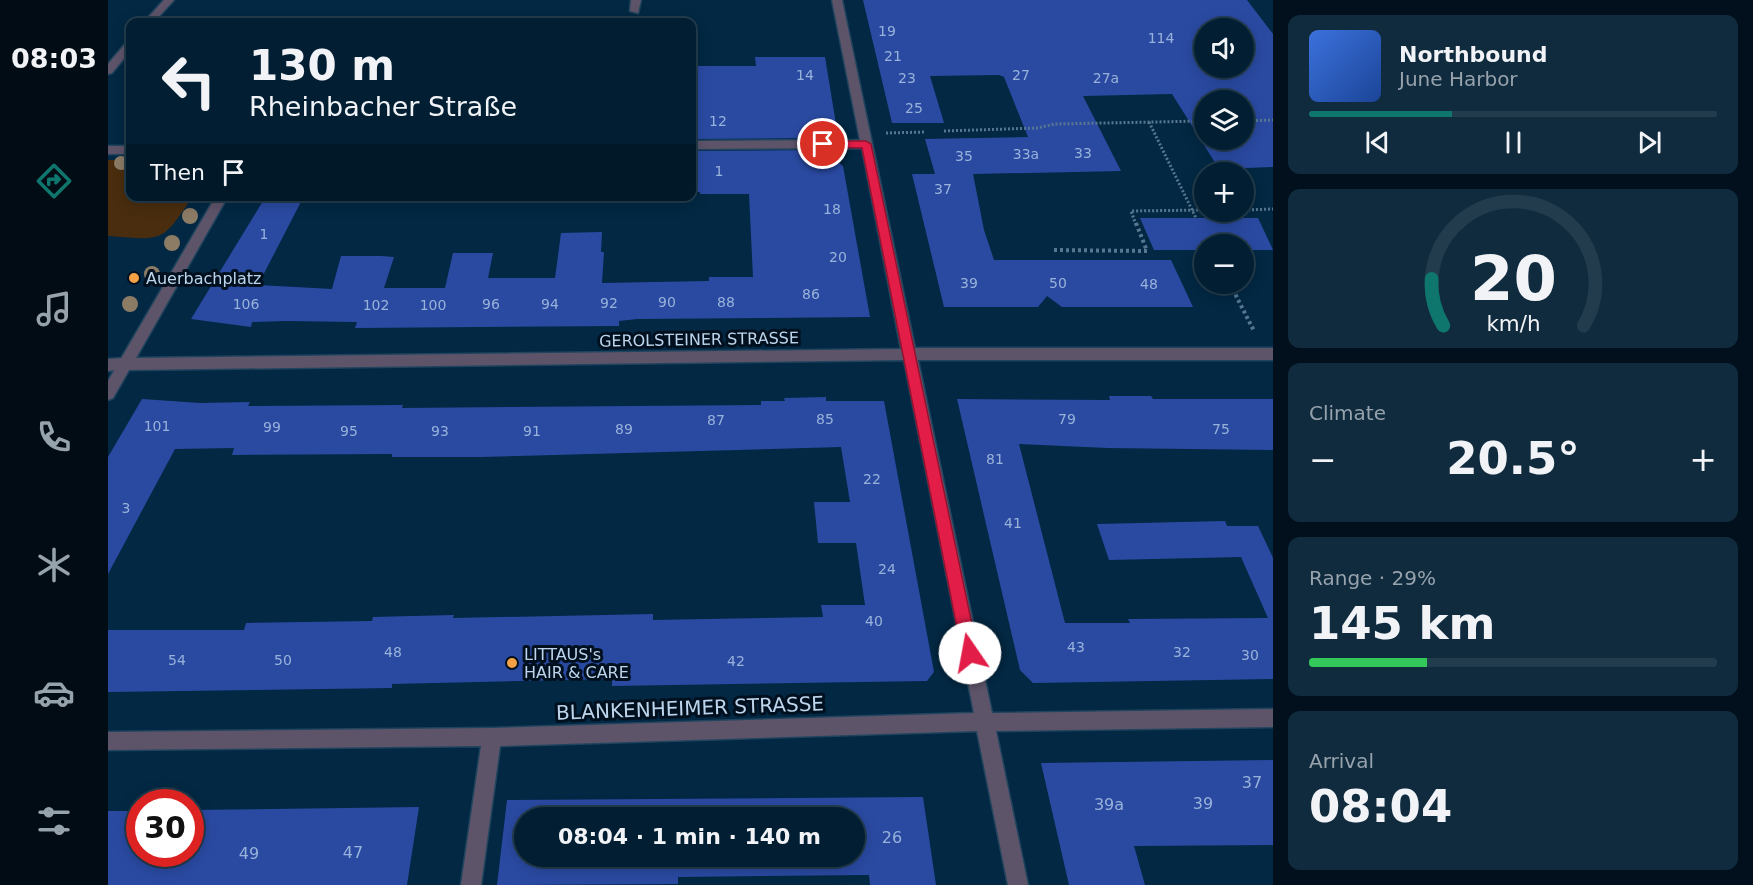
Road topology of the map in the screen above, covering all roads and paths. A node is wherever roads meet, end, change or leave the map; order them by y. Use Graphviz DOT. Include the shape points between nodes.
graph roads {
  1 [pos="169,0"];
  2 [pos="837,0"];
  3 [pos="153,18"];
  4 [pos="126,50"];
  5 [pos="108,71"];
  6 [pos="1273,120"];
  7 [pos="1194,121"];
  8 [pos="1254,121"];
  9 [pos="1149,122"];
  10 [pos="944,131"];
  11 [pos="925,132"];
  12 [pos="865,139"];
  13 [pos="696,145"];
  14 [pos="108,150"];
  15 [pos="126,150"];
  16 [pos="219,201"];
  17 [pos="1192,210"];
  18 [pos="1254,210"];
  19 [pos="1273,210"];
  20 [pos="1194,214"];
  21 [pos="1054,250"];
  22 [pos="1236,294"];
  23 [pos="909,354"];
  24 [pos="1269,354"];
  25 [pos="125,364"];
  26 [pos="108,365"];
  27 [pos="108,394"];
  28 [pos="1273,718"];
  29 [pos="984,722"];
  30 [pos="492,737"];
  31 [pos="108,741"];
  32 [pos="471,885"];
  33 [pos="1018,885"];
  1 -- 3 [label="street"];
  2 -- 12 [label="street"];
  4 -- 5 [label="street"];
  6 -- 8 [label="path"];
  7 -- 9 [label="path"];
  9 -- 10 [label="path"];
  9 -- 17 [label="path"];
  11 -- 12 [label="path"];
  12 -- 13 [label="street"];
  12 -- 23 [label="street"];
  14 -- 15 [label="street"];
  16 -- 25 [label="street"];
  17 -- 20 [label="path"];
  17 -- 21 [label="path" via="1131,211 1147,251"];
  18 -- 19 [label="path"];
  22 -- 24 [label="path"];
  23 -- 24 [label="street, GEROLSTEINER STRASSE"];
  23 -- 25 [label="street, GEROLSTEINER STRASSE"];
  23 -- 29 [label="street"];
  25 -- 26 [label="street, GEROLSTEINER STRASSE"];
  25 -- 27 [label="street"];
  28 -- 29 [label="street, BLANKENHEIMER STRASSE"];
  29 -- 30 [label="street, BLANKENHEIMER STRASSE"];
  29 -- 33 [label="street"];
  30 -- 31 [label="street, BLANKENHEIMER STRASSE"];
  30 -- 32 [label="street"];
}
